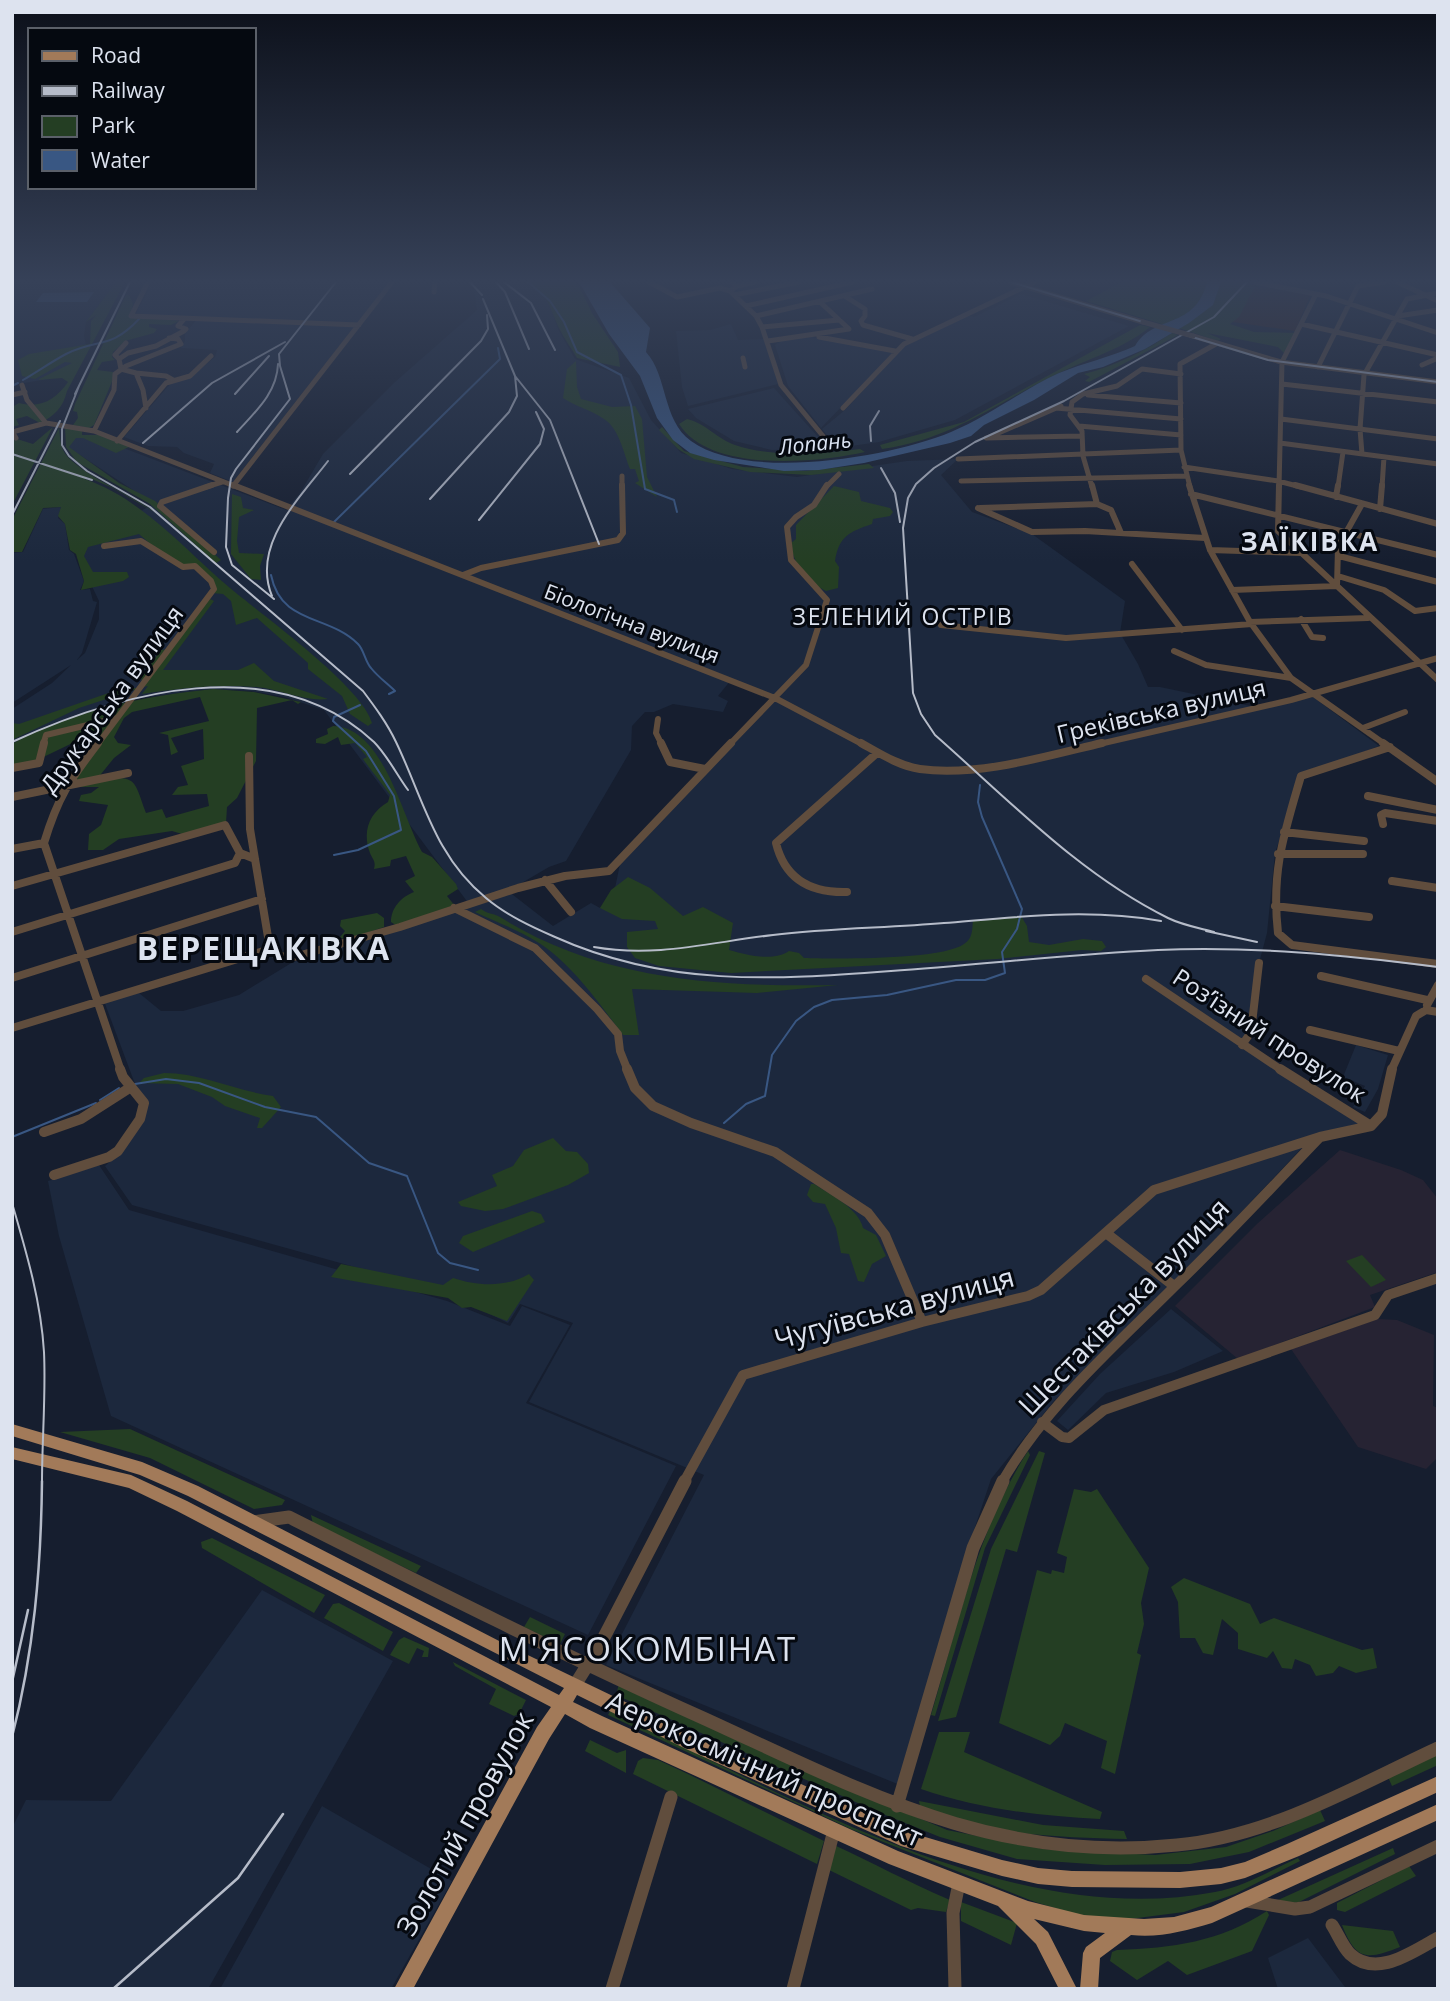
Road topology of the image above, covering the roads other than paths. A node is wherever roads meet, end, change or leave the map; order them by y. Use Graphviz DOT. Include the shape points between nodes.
graph roads {
  1 [pos="115,375"];
  2 [pos="137,375"];
  3 [pos="157,375"];
  4 [pos="191,375"];
  5 [pos="320,375"];
  6 [pos="778,375"];
  7 [pos="873,375"];
  8 [pos="1133,375"];
  9 [pos="1181,375"];
  10 [pos="1282,375"];
  11 [pos="1365,375"];
  12 [pos="1384,375"];
  13 [pos="173,380"];
  14 [pos="1438,382"];
  15 [pos="1282,384"];
  16 [pos="22,385"];
  17 [pos="25,392"];
  18 [pos="1363,393"];
  19 [pos="1083,394"];
  20 [pos="12,395"];
  21 [pos="1438,402"];
  22 [pos="1072,403"];
  23 [pos="1181,404"];
  24 [pos="146,408"];
  25 [pos="844,408"];
  26 [pos="1181,419"];
  27 [pos="1281,419"];
  28 [pos="46,423"];
  29 [pos="1079,426"];
  30 [pos="1360,429"];
  31 [pos="94,431"];
  32 [pos="1181,435"];
  33 [pos="1081,436"];
  34 [pos="16,438"];
  35 [pos="1438,439"];
  36 [pos="117,441"];
  37 [pos="1280,443"];
  38 [pos="838,448"];
  39 [pos="1181,450"];
  40 [pos="1343,452"];
  41 [pos="1084,453"];
  42 [pos="1362,454"];
  43 [pos="1384,457"];
  44 [pos="958,459"];
  45 [pos="1438,464"];
  46 [pos="1184,467"];
  47 [pos="839,474"];
  48 [pos="1186,476"];
  49 [pos="622,477"];
  50 [pos="1091,478"];
  51 [pos="961,481"];
  52 [pos="1278,481"];
  53 [pos="222,482"];
  54 [pos="233,486"];
  55 [pos="1191,494"];
  56 [pos="1336,497"];
  57 [pos="1097,504"];
  58 [pos="1362,504"];
  59 [pos="1380,509"];
  60 [pos="1279,514"];
  61 [pos="1438,524"];
  62 [pos="1346,531"];
  63 [pos="1121,533"];
  64 [pos="1205,537"];
  65 [pos="104,546"];
  66 [pos="1210,550"];
  67 [pos="214,552"];
  68 [pos="1301,553"];
  69 [pos="1438,555"];
  70 [pos="1339,556"];
  71 [pos="1132,564"];
  72 [pos="463,576"];
  73 [pos="1338,576"];
  74 [pos="1438,582"];
  75 [pos="1337,586"];
  76 [pos="1232,590"];
  77 [pos="1438,608"];
  78 [pos="1368,618"];
  79 [pos="1301,619"];
  80 [pos="1251,623"];
  81 [pos="941,625"];
  82 [pos="1182,630"];
  83 [pos="1324,638"];
  84 [pos="1174,651"];
  85 [pos="1438,658"];
  86 [pos="1418,663"];
  87 [pos="1291,677"];
  88 [pos="1438,680"];
  89 [pos="1310,693"];
  90 [pos="775,698"];
  91 [pos="1405,712"];
  92 [pos="117,718"];
  93 [pos="658,719"];
  94 [pos="1363,728"];
  95 [pos="1390,747"];
  96 [pos="877,752"];
  97 [pos="249,757"];
  98 [pos="890,759"];
  99 [pos="12,768"];
  100 [pos="705,769"];
  101 [pos="128,773"];
  102 [pos="1438,782"];
  103 [pos="65,787"];
  104 [pos="1368,796"];
  105 [pos="12,797"];
  106 [pos="1438,810"];
  107 [pos="1438,821"];
  108 [pos="1383,824"];
  109 [pos="1284,832"];
  110 [pos="1364,841"];
  111 [pos="44,843"];
  112 [pos="12,849"];
  113 [pos="240,853"];
  114 [pos="1278,854"];
  115 [pos="1363,854"];
  116 [pos="255,859"];
  117 [pos="55,873"];
  118 [pos="545,880"];
  119 [pos="1392,881"];
  120 [pos="12,886"];
  121 [pos="1438,888"];
  122 [pos="847,892"];
  123 [pos="262,900"];
  124 [pos="1275,906"];
  125 [pos="454,908"];
  126 [pos="571,912"];
  127 [pos="68,915"];
  128 [pos="1369,917"];
  129 [pos="12,932"];
  130 [pos="270,949"];
  131 [pos="82,957"];
  132 [pos="1259,962"];
  133 [pos="1438,964"];
  134 [pos="1321,976"];
  135 [pos="12,978"];
  136 [pos="1146,979"];
  137 [pos="1438,985"];
  138 [pos="96,1003"];
  139 [pos="1427,1005"];
  140 [pos="1438,1012"];
  141 [pos="12,1028"];
  142 [pos="1310,1030"];
  143 [pos="1242,1045"];
  144 [pos="1399,1051"];
  145 [pos="131,1087"];
  146 [pos="1371,1126"];
  147 [pos="44,1132"];
  148 [pos="1320,1137"];
  149 [pos="54,1175"];
  150 [pos="1106,1233"];
  151 [pos="1438,1278"];
  152 [pos="1174,1286"];
  153 [pos="922,1322"];
  154 [pos="1042,1422"];
  155 [pos="12,1430"];
  156 [pos="12,1453"];
  157 [pos="251,1522"];
  158 [pos="589,1666"];
  159 [pos="575,1685"];
  160 [pos="562,1703"];
  161 [pos="1438,1748"];
  162 [pos="1438,1784"];
  163 [pos="671,1797"];
  164 [pos="897,1807"];
  165 [pos="1438,1812"];
  166 [pos="834,1830"];
  167 [pos="1438,1846"];
  168 [pos="959,1883"];
  169 [pos="997,1897"];
  170 [pos="1248,1901"];
  171 [pos="1332,1924"];
  172 [pos="1127,1928"];
  173 [pos="1438,1938"];
  174 [pos="403,1989"];
  175 [pos="612,1989"];
  176 [pos="793,1989"];
  177 [pos="955,1989"];
  178 [pos="1068,1989"];
  179 [pos="1089,1989"];
  1 -- 31 [label="street" via="114,390"];
  2 -- 24 [label="street"];
  3 -- 13 [label="street"];
  4 -- 13 [label="street"];
  5 -- 54 [label="street"];
  6 -- 38 [label="street" via="781,385 832,447"];
  7 -- 25 [label="street"];
  8 -- 19 [label="street" via="1117,386"];
  9 -- 23 [label="street"];
  10 -- 15 [label="street"];
  11 -- 18 [label="street"];
  12 -- 14 [label="street"];
  13 -- 24 [label="street"];
  15 -- 18 [label="street"];
  15 -- 27 [label="street"];
  16 -- 17 [label="street"];
  17 -- 20 [label="street"];
  17 -- 28 [label="street"];
  18 -- 21 [label="street"];
  18 -- 30 [label="street"];
  19 -- 22 [label="street"];
  19 -- 23 [label="street"];
  22 -- 26 [label="street"];
  22 -- 29 [label="street" via="1073,421"];
  22 -- 33 [label="street" via="986,438"];
  23 -- 26 [label="street"];
  24 -- 36 [label="street"];
  26 -- 32 [label="street"];
  27 -- 30 [label="street"];
  27 -- 37 [label="street"];
  28 -- 31 [label="street, Біологічна вулиця"];
  28 -- 34 [label="street" via="16,431"];
  29 -- 32 [label="street"];
  29 -- 33 [label="street"];
  30 -- 35 [label="street"];
  30 -- 42 [label="street"];
  31 -- 36 [label="street, Біологічна вулиця"];
  32 -- 39 [label="street"];
  33 -- 41 [label="street"];
  36 -- 53 [label="street, Біологічна вулиця"];
  37 -- 40 [label="street"];
  37 -- 52 [label="street"];
  39 -- 41 [label="street"];
  39 -- 46 [label="street"];
  40 -- 42 [label="street"];
  40 -- 56 [label="street"];
  41 -- 44 [label="street"];
  41 -- 50 [label="street"];
  42 -- 43 [label="street"];
  43 -- 45 [label="street"];
  43 -- 59 [label="street"];
  46 -- 48 [label="street"];
  46 -- 52 [label="street"];
  47 -- 90 [label="street" via="828,481 815,504 787,527 790,560 827,600 806,665"];
  48 -- 50 [label="street"];
  48 -- 55 [label="street"];
  49 -- 72 [label="street" via="623,533 618,540 481,568"];
  50 -- 51 [label="street"];
  50 -- 57 [label="street"];
  52 -- 56 [label="street"];
  52 -- 60 [label="street"];
  53 -- 54 [label="street, Біологічна вулиця"];
  53 -- 67 [label="street" via="160,506"];
  54 -- 72 [label="street, Біологічна вулиця" via="308,516 324,528 354,534"];
  55 -- 60 [label="street"];
  55 -- 64 [label="street"];
  56 -- 58 [label="street"];
  57 -- 63 [label="street" via="1111,510"];
  57 -- 63 [label="street" via="978,508 1028,531"];
  58 -- 59 [label="street"];
  58 -- 62 [label="street"];
  59 -- 61 [label="street"];
  60 -- 62 [label="street"];
  60 -- 68 [label="street" via="1279,531"];
  62 -- 69 [label="street"];
  62 -- 70 [label="street"];
  63 -- 64 [label="street"];
  64 -- 66 [label="street"];
  65 -- 92 [label="street, Друкарська вулиця" via="141,541 183,567 195,566 214,586"];
  66 -- 68 [label="street"];
  66 -- 76 [label="street"];
  68 -- 75 [label="street"];
  70 -- 73 [label="street"];
  70 -- 74 [label="street"];
  71 -- 82 [label="street"];
  72 -- 90 [label="street, Біологічна вулиця"];
  73 -- 75 [label="street"];
  73 -- 77 [label="street" via="1384,590 1415,611"];
  75 -- 76 [label="street"];
  75 -- 78 [label="street"];
  76 -- 80 [label="street"];
  78 -- 79 [label="street"];
  78 -- 86 [label="street"];
  79 -- 80 [label="street"];
  79 -- 83 [label="street" via="1312,637"];
  80 -- 82 [label="street"];
  80 -- 87 [label="street"];
  81 -- 82 [label="street" via="1066,638"];
  84 -- 87 [label="street" via="1206,665"];
  85 -- 86 [label="street, Греківська вулиця"];
  86 -- 88 [label="street"];
  86 -- 89 [label="street, Греківська вулиця"];
  87 -- 89 [label="street"];
  89 -- 94 [label="street"];
  89 -- 98 [label="street, Греківська вулиця" via="977,768 926,770"];
  90 -- 96 [label="street, Біологічна вулиця"];
  90 -- 100 [label="street"];
  91 -- 94 [label="street"];
  92 -- 99 [label="street" via="46,735 39,763"];
  92 -- 103 [label="street, Друкарська вулиця"];
  93 -- 100 [label="street" via="656,733 670,762"];
  94 -- 95 [label="street"];
  95 -- 102 [label="street"];
  95 -- 109 [label="street" via="1301,776"];
  96 -- 98 [label="street, Біологічна вулиця"];
  96 -- 122 [label="street" via="776,843 783,861 810,888"];
  97 -- 116 [label="street" via="248,820"];
  100 -- 118 [label="street" via="609,871"];
  101 -- 103 [label="street"];
  103 -- 105 [label="street"];
  103 -- 111 [label="street, Друкарська вулиця"];
  104 -- 106 [label="street"];
  107 -- 108 [label="street" via="1385,813 1381,815"];
  109 -- 110 [label="street"];
  109 -- 114 [label="street"];
  111 -- 112 [label="street"];
  111 -- 117 [label="street"];
  113 -- 116 [label="street"];
  113 -- 117 [label="street" via="225,825"];
  113 -- 127 [label="street" via="235,863"];
  114 -- 115 [label="street"];
  114 -- 124 [label="street"];
  116 -- 123 [label="street"];
  117 -- 120 [label="street"];
  117 -- 127 [label="street"];
  118 -- 125 [label="street"];
  118 -- 126 [label="street"];
  119 -- 121 [label="street"];
  123 -- 130 [label="street"];
  123 -- 131 [label="street"];
  124 -- 128 [label="street"];
  124 -- 133 [label="street" via="1278,933 1292,945"];
  125 -- 130 [label="street" via="295,957 277,956"];
  125 -- 153 [label="street" via="535,948 597,1009 618,1034 635,1088 653,1106 775,1152 868,1213 885,1235"];
  127 -- 129 [label="street"];
  127 -- 131 [label="street"];
  130 -- 138 [label="street"];
  131 -- 135 [label="street"];
  131 -- 138 [label="street"];
  132 -- 143 [label="street" via="1251,1032"];
  134 -- 139 [label="street"];
  136 -- 143 [label="street, Роз’їзний провулок"];
  137 -- 139 [label="street"];
  138 -- 141 [label="street"];
  138 -- 145 [label="street" via="123,1077"];
  139 -- 140 [label="street"];
  139 -- 144 [label="street" via="1416,1016"];
  142 -- 144 [label="street"];
  143 -- 146 [label="street, Роз’їзний провулок"];
  144 -- 146 [label="street" via="1382,1114"];
  145 -- 147 [label="street" via="81,1119"];
  145 -- 149 [label="street" via="144,1108 118,1151"];
  146 -- 148 [label="street, Чугуївська вулиця"];
  148 -- 150 [label="street, Чугуївська вулиця" via="1154,1190"];
  148 -- 152 [label="street, Шестаківська вулиця"];
  150 -- 152 [label="street"];
  150 -- 153 [label="street, Чугуївська вулиця" via="1041,1290"];
  151 -- 154 [label="street" via="1388,1295 1375,1315 1104,1410 1069,1438"];
  152 -- 154 [label="street, Шестаківська вулиця"];
  153 -- 158 [label="street, Чугуївська вулиця" via="743,1376"];
  154 -- 164 [label="street, Шестаківська вулиця" via="998,1491 973,1548"];
  155 -- 157 [label="main road, Аерокосмічний проспект" via="142,1469"];
  156 -- 160 [label="main road, Аерокосмічний проспект" via="131,1482"];
  157 -- 158 [label="street" via="289,1517"];
  157 -- 159 [label="main road, Аерокосмічний проспект"];
  158 -- 159 [label="street, Чугуївська вулиця"];
  158 -- 164 [label="street"];
  159 -- 160 [label="main road, Золотий провулок"];
  159 -- 162 [label="main road, Аерокосмічний проспект" via="901,1838 1038,1876 1180,1880 1221,1876 1293,1850"];
  160 -- 166 [label="main road, Аерокосмічний проспект"];
  160 -- 174 [label="main road, Золотий провулок"];
  161 -- 164 [label="street" via="1272,1824 1156,1850 1047,1845 948,1826"];
  163 -- 175 [label="street"];
  165 -- 170 [label="main road, Аерокосмічний проспект"];
  166 -- 168 [label="main road, Аерокосмічний проспект"];
  166 -- 176 [label="street"];
  167 -- 170 [label="street" via="1310,1907"];
  168 -- 169 [label="main road, Аерокосмічний проспект"];
  168 -- 177 [label="street" via="953,1913"];
  169 -- 172 [label="main road, Аерокосмічний проспект" via="1055,1917"];
  169 -- 178 [label="main road" via="1042,1938"];
  170 -- 172 [label="main road, Аерокосмічний проспект" via="1174,1926"];
  171 -- 173 [label="street" via="1351,1955 1367,1965 1384,1965"];
  172 -- 179 [label="main road" via="1092,1953"];
}
